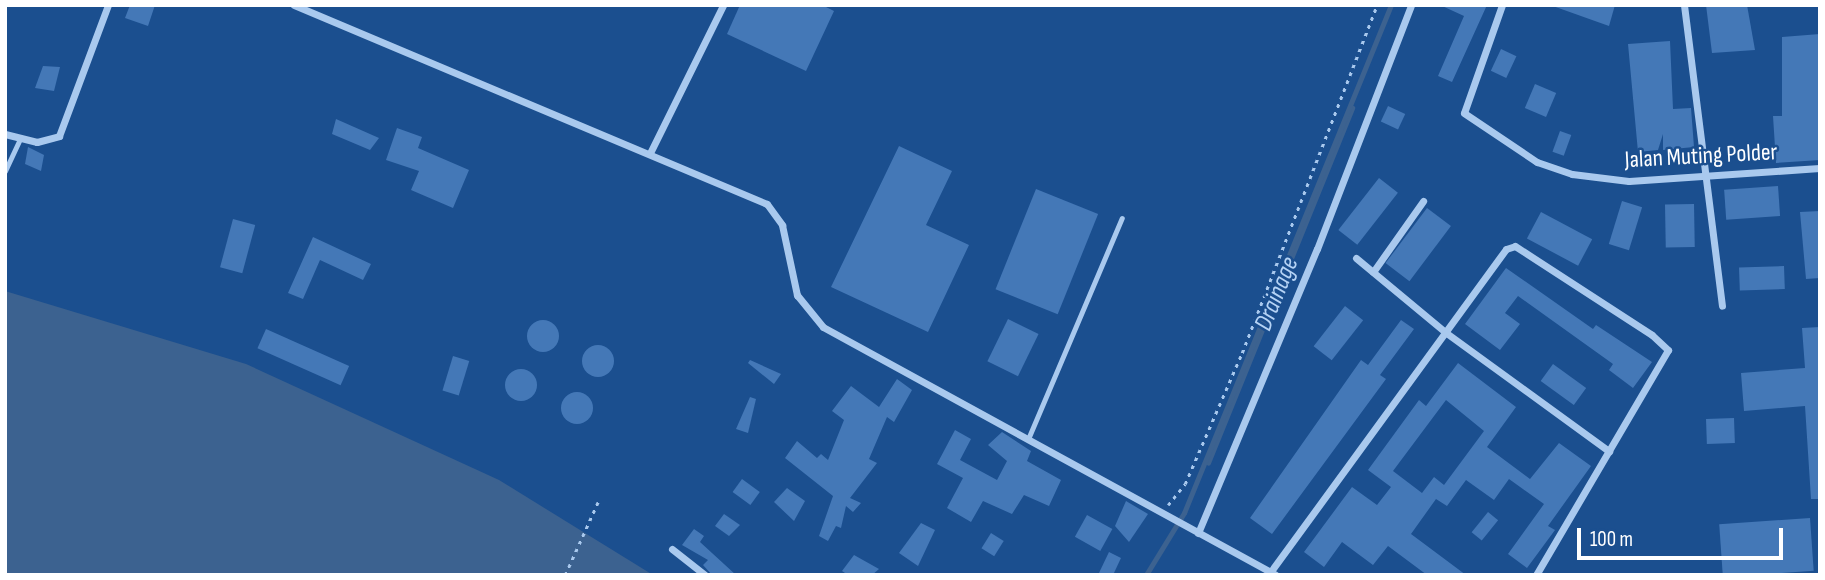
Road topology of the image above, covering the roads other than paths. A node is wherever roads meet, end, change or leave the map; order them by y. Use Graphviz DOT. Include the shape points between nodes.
graph roads {
  1 [pos="108,5"];
  2 [pos="294,5"];
  3 [pos="723,5"];
  4 [pos="1411,5"];
  5 [pos="1502,5"];
  6 [pos="1684,5"];
  7 [pos="5,134"];
  8 [pos="20,139"];
  9 [pos="650,153"];
  10 [pos="1820,168"];
  11 [pos="5,171"];
  12 [pos="1708,177"];
  13 [pos="1423,201"];
  14 [pos="1122,218"];
  15 [pos="1356,258"];
  16 [pos="1373,272"];
  17 [pos="1722,306"];
  18 [pos="1445,332"];
  19 [pos="1028,439"];
  20 [pos="1609,451"];
  21 [pos="1198,533"];
  22 [pos="672,550"];
  23 [pos="1271,574"];
  24 [pos="705,575"];
  25 [pos="1536,575"];
  1 -- 8 [label="street" via="59,136 47,142"];
  2 -- 9 [label="street"];
  3 -- 9 [label="street"];
  4 -- 21 [label="street" via="1312,261"];
  5 -- 12 [label="street, Jalan Muting Polder" via="1468,95 1464,113 1471,120 1537,162 1572,174 1629,181"];
  6 -- 12 [label="street"];
  7 -- 8 [label="street"];
  8 -- 11 [label="lane"];
  9 -- 19 [label="street" via="767,204 782,226 797,295 822,327"];
  10 -- 12 [label="street, Jalan Muting Polder"];
  12 -- 17 [label="street"];
  13 -- 16 [label="street"];
  14 -- 19 [label="lane"];
  15 -- 16 [label="street"];
  16 -- 18 [label="street"];
  18 -- 20 [label="street"];
  18 -- 20 [label="street" via="1506,249 1515,246 1652,335 1665,346 1668,356"];
  18 -- 23 [label="street"];
  19 -- 21 [label="street"];
  20 -- 25 [label="street"];
  21 -- 23 [label="street"];
  22 -- 24 [label="street"];
}
